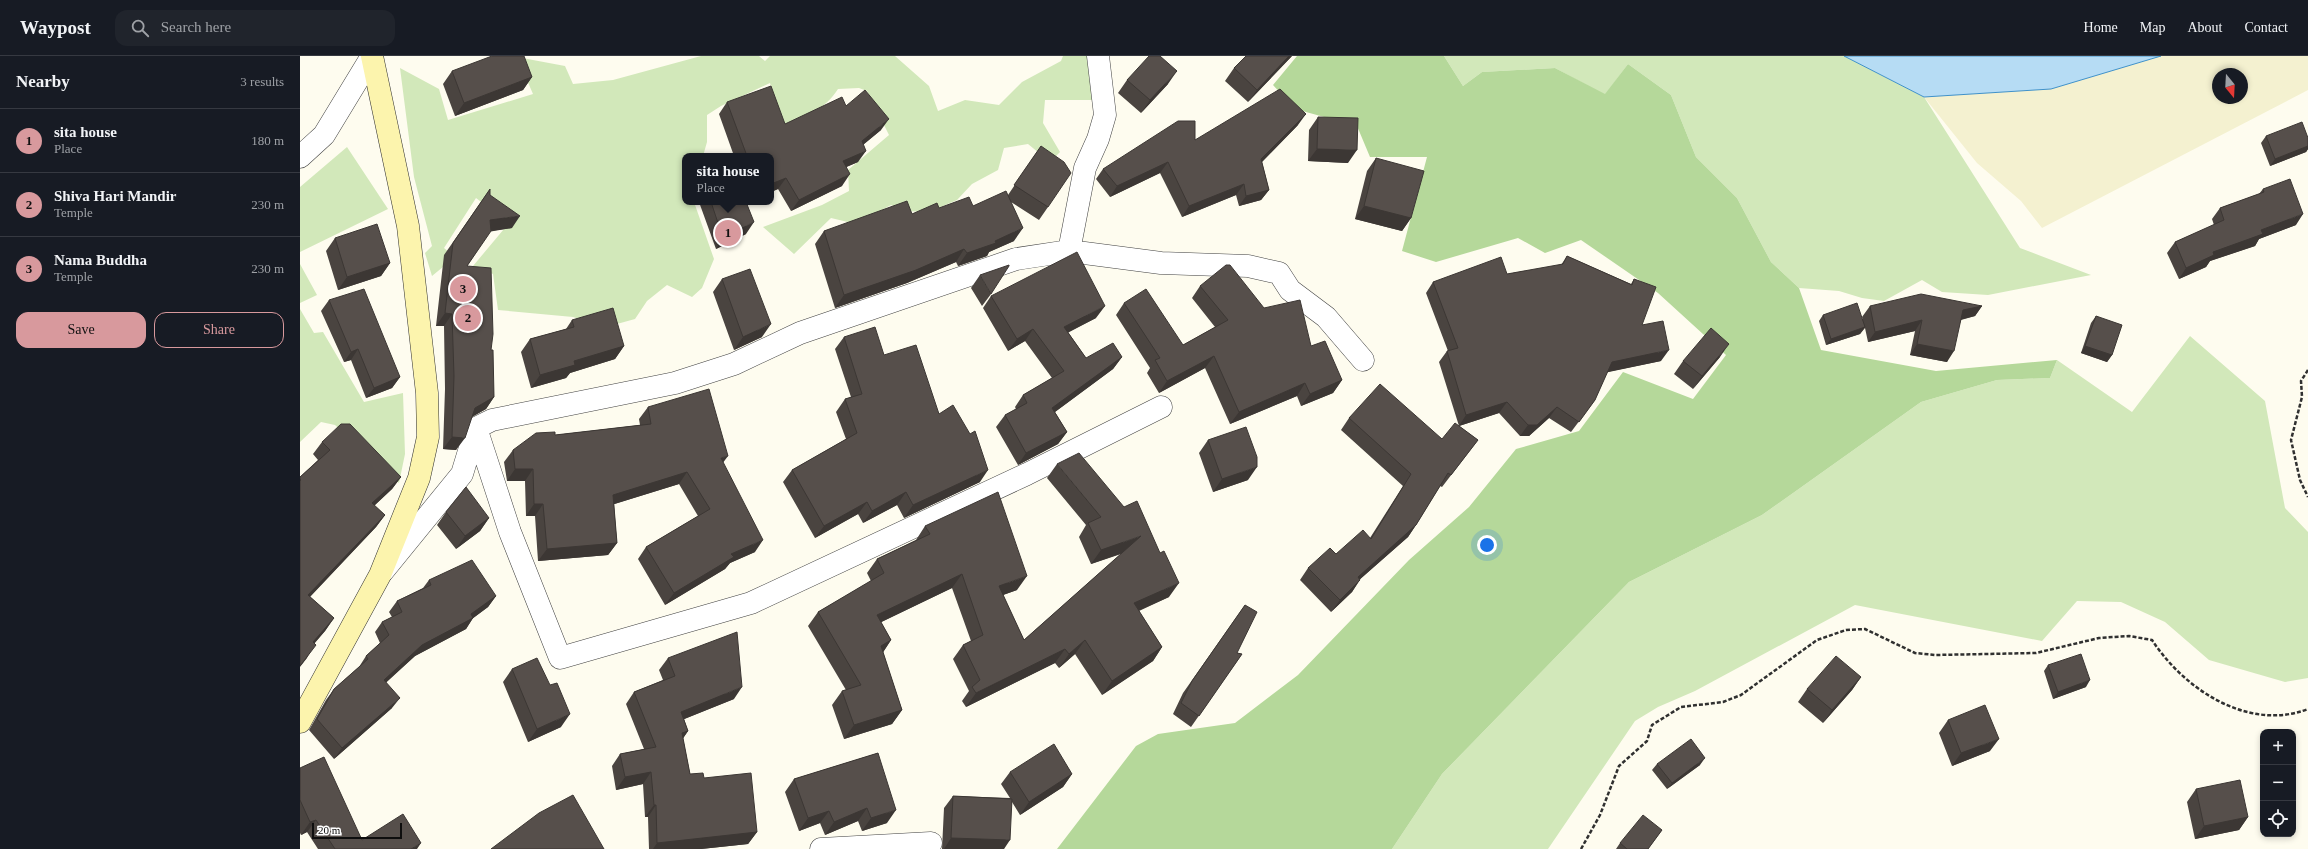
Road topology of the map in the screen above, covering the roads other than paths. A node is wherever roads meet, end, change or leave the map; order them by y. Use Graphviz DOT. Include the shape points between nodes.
graph roads {
  1 [pos="372,56"];
  2 [pos="1098,56"];
  3 [pos="300,157"];
  4 [pos="1069,251"];
  5 [pos="1363,360"];
  6 [pos="1161,407"];
  7 [pos="476,428"];
  8 [pos="380,575"];
  9 [pos="300,722"];
  10 [pos="931,843"];
  11 [pos="822,849"];
  1 -- 3 [label="street" via="324,135"];
  1 -- 8 [label="main road" via="408,226 427,393 428,437 418,478"];
  2 -- 4 [label="street" via="1105,115 1085,168"];
  4 -- 5 [label="street" via="1160,263 1248,266 1279,273 1290,290 1326,317"];
  4 -- 7 [label="street" via="1016,258 800,333 734,364 675,383 492,420"];
  6 -- 7 [label="street" via="1027,474 751,603 560,658 510,532"];
  7 -- 8 [label="street" via="462,474"];
  8 -- 9 [label="main road"];
  10 -- 11 [label="street"];
}
